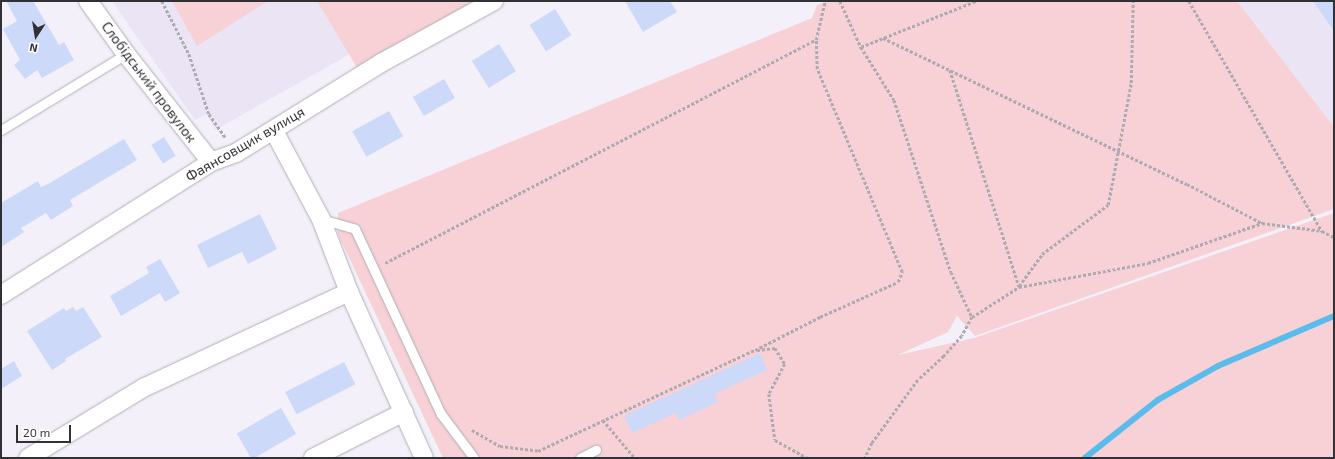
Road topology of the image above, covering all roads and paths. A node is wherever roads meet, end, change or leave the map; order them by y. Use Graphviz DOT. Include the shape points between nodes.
graph roads {
  1 [pos="88,1"];
  2 [pos="162,1"];
  3 [pos="494,1"];
  4 [pos="825,1"];
  5 [pos="840,1"];
  6 [pos="976,1"];
  7 [pos="1133,1"];
  8 [pos="1189,1"];
  9 [pos="883,38"];
  10 [pos="816,40"];
  11 [pos="861,47"];
  12 [pos="126,54"];
  13 [pos="950,70"];
  14 [pos="1,130"];
  15 [pos="274,131"];
  16 [pos="1118,150"];
  17 [pos="236,153"];
  18 [pos="210,162"];
  19 [pos="321,219"];
  20 [pos="1262,223"];
  21 [pos="1322,231"];
  22 [pos="1334,237"];
  23 [pos="374,268"];
  24 [pos="1019,287"];
  25 [pos="349,292"];
  26 [pos="1,295"];
  27 [pos="972,317"];
  28 [pos="755,350"];
  29 [pos="404,412"];
  30 [pos="603,420"];
  31 [pos="467,428"];
  32 [pos="596,450"];
  33 [pos="28,458"];
  34 [pos="313,458"];
  35 [pos="424,458"];
  36 [pos="474,458"];
  37 [pos="580,458"];
  38 [pos="636,458"];
  39 [pos="807,458"];
  40 [pos="865,458"];
  1 -- 12 [label="street, Слобідський провулок"];
  2 -- 17 [label="path" via="189,54 209,114"];
  3 -- 15 [label="street, Фаянсовщик вулиця" via="381,63"];
  4 -- 10 [label="path"];
  5 -- 11 [label="path"];
  6 -- 9 [label="path"];
  7 -- 16 [label="path" via="1131,83"];
  8 -- 21 [label="path"];
  9 -- 11 [label="path"];
  9 -- 13 [label="path"];
  10 -- 23 [label="path"];
  10 -- 28 [label="path" via="817,69 902,272 898,282"];
  11 -- 27 [label="path" via="894,100 951,272"];
  12 -- 14 [label="lane"];
  12 -- 18 [label="street, Слобідський провулок"];
  13 -- 16 [label="path"];
  13 -- 24 [label="path"];
  15 -- 17 [label="street, Фаянсовщик вулиця"];
  15 -- 19 [label="street"];
  16 -- 20 [label="path"];
  16 -- 24 [label="path" via="1108,205 1042,254"];
  17 -- 18 [label="street, Фаянсовщик вулиця"];
  18 -- 26 [label="street, Фаянсовщик вулиця"];
  19 -- 23 [label="lane" via="355,229"];
  19 -- 25 [label="street"];
  20 -- 21 [label="path"];
  20 -- 24 [label="path" via="1148,263"];
  21 -- 22 [label="path"];
  23 -- 36 [label="lane" via="441,414"];
  24 -- 27 [label="path"];
  25 -- 29 [label="street"];
  25 -- 33 [label="street" via="145,387"];
  27 -- 40 [label="path" via="962,336 918,380 872,443"];
  28 -- 30 [label="path"];
  28 -- 39 [label="path" via="775,348 785,364 769,394 775,440"];
  29 -- 34 [label="street"];
  29 -- 35 [label="street"];
  30 -- 31 [label="path" via="538,451 500,446"];
  30 -- 38 [label="path"];
  32 -- 37 [label="lane"];
}
